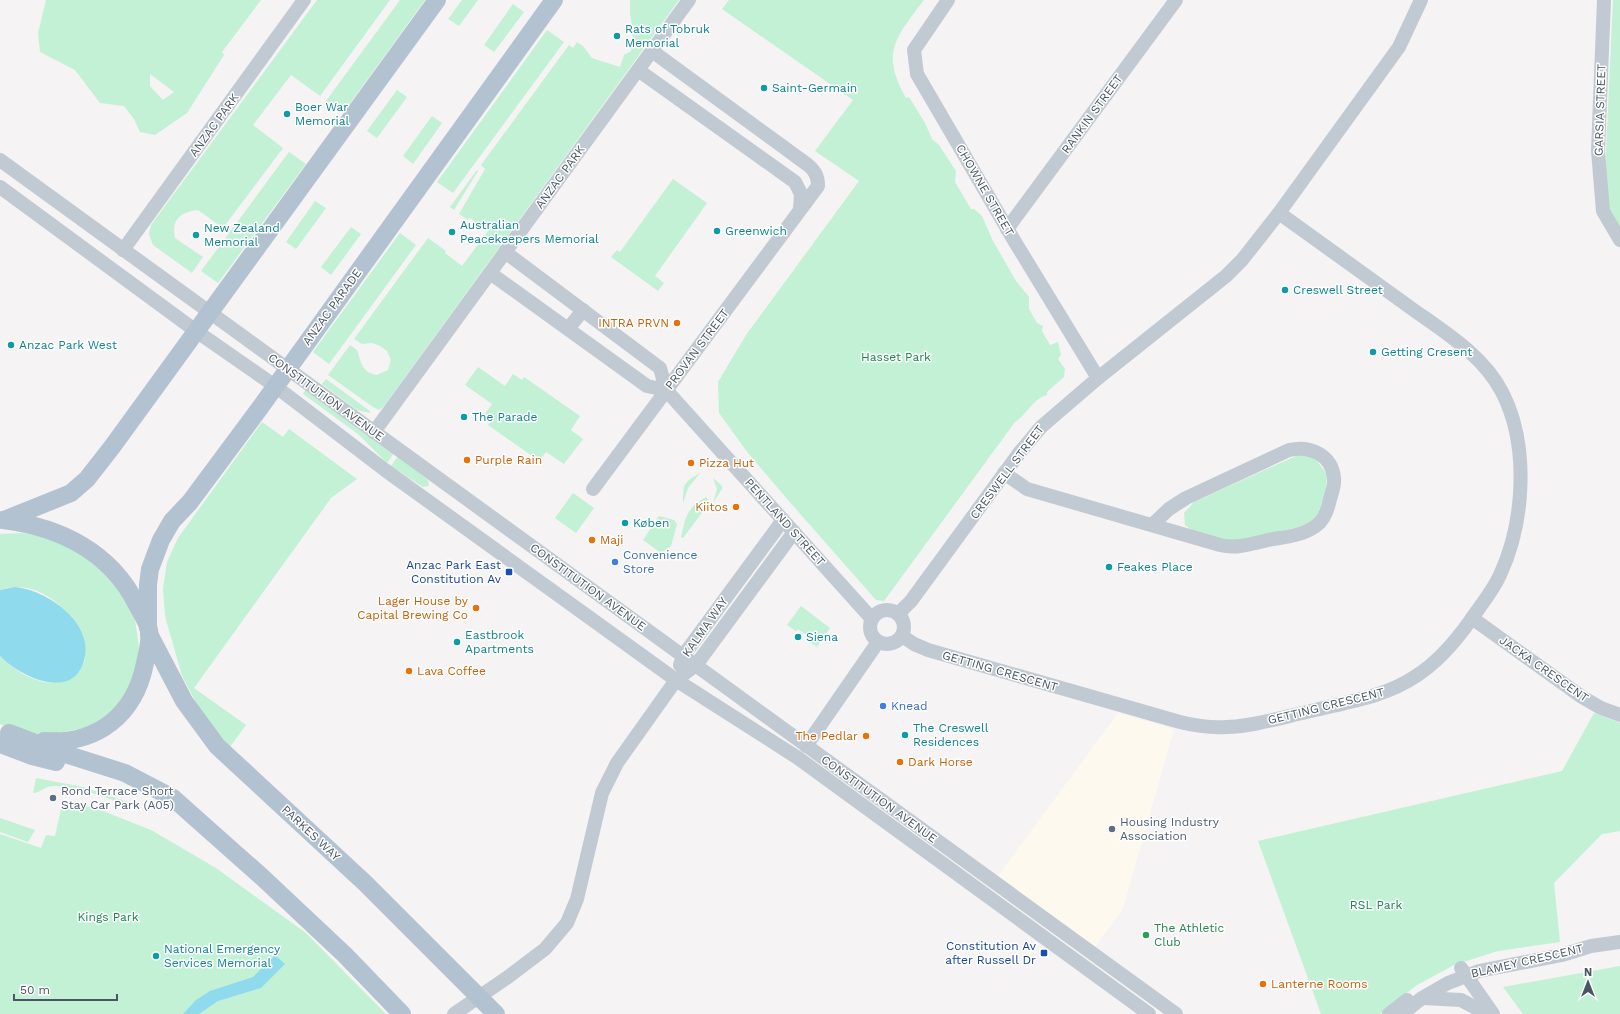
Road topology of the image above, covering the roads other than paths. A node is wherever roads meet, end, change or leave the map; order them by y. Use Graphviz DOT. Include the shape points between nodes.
graph roads {
  1 [pos="304,0"];
  2 [pos="437,0"];
  3 [pos="554,0"];
  4 [pos="689,0"];
  5 [pos="948,0"];
  6 [pos="1176,0"];
  7 [pos="1421,0"];
  8 [pos="1604,0"];
  9 [pos="652,51"];
  10 [pos="638,70"];
  11 [pos="790,151"];
  12 [pos="0,160"];
  13 [pos="777,169"];
  14 [pos="0,186"];
  15 [pos="800,209"];
  16 [pos="1279,213"];
  17 [pos="1008,229"];
  18 [pos="1620,240"];
  19 [pos="123,250"];
  20 [pos="505,252"];
  21 [pos="490,272"];
  22 [pos="583,310"];
  23 [pos="210,313"];
  24 [pos="568,329"];
  25 [pos="196,331"];
  26 [pos="630,345"];
  27 [pos="616,363"];
  28 [pos="288,368"];
  29 [pos="1098,378"];
  30 [pos="276,386"];
  31 [pos="666,390"];
  32 [pos="374,432"];
  33 [pos="1004,474"];
  34 [pos="593,489"];
  35 [pos="2,520"];
  36 [pos="783,520"];
  37 [pos="1152,525"];
  38 [pos="794,532"];
  39 [pos="898,614"];
  40 [pos="1472,618"];
  41 [pos="872,619"];
  42 [pos="149,631"];
  43 [pos="902,636"];
  44 [pos="878,642"];
  45 [pos="683,656"];
  46 [pos="696,665"];
  47 [pos="676,680"];
  48 [pos="1620,715"];
  49 [pos="3,735"];
  50 [pos="806,746"];
  51 [pos="1620,942"];
  52 [pos="1098,957"];
  53 [pos="1088,970"];
  54 [pos="1464,971"];
  55 [pos="1422,998"];
  56 [pos="400,1012"];
  57 [pos="454,1014"];
  58 [pos="496,1014"];
  59 [pos="1149,1014"];
  60 [pos="1176,1014"];
  61 [pos="1389,1014"];
  62 [pos="1402,1014"];
  63 [pos="1487,1014"];
  64 [pos="1493,1014"];
  1 -- 19 [label="street, ANZAC PARK"];
  2 -- 23 [label="main road"];
  3 -- 28 [label="main road, ANZAC PARADE"];
  4 -- 9 [label="street, ANZAC PARK"];
  5 -- 17 [label="street, CHOWNE STREET" via="914,50 917,74"];
  6 -- 17 [label="street, RANKIN STREET"];
  7 -- 16 [label="street, CRESWELL STREET" via="1399,47"];
  8 -- 18 [label="street, GARSIA STREET" via="1598,151 1603,211"];
  9 -- 10 [label="street, ANZAC PARK"];
  9 -- 11 [label="street, PROVAN STREET"];
  10 -- 13 [label="street"];
  10 -- 20 [label="street, ANZAC PARK"];
  11 -- 13 [label="street"];
  11 -- 15 [label="street, PROVAN STREET" via="815,171 818,179 818,186"];
  12 -- 19 [label="street, CONSTITUTION AVENUE"];
  13 -- 15 [label="street" via="799,188"];
  14 -- 25 [label="street, CONSTITUTION AVENUE"];
  15 -- 31 [label="street, PROVAN STREET"];
  16 -- 29 [label="street, CRESWELL STREET" via="1252,249 1230,272"];
  16 -- 40 [label="street, GETTING CRESCENT" via="1470,352 1492,376 1507,403 1516,429 1520,454 1516,529 1500,576"];
  17 -- 29 [label="street, CHOWNE STREET"];
  19 -- 23 [label="street, CONSTITUTION AVENUE"];
  20 -- 21 [label="street, ANZAC PARK"];
  20 -- 22 [label="street, PENTLAND STREET"];
  21 -- 24 [label="street"];
  21 -- 32 [label="street, ANZAC PARK"];
  22 -- 24 [label="street"];
  22 -- 26 [label="street, PENTLAND STREET"];
  23 -- 25 [label="main road"];
  23 -- 28 [label="street, CONSTITUTION AVENUE"];
  24 -- 27 [label="street"];
  25 -- 30 [label="street, CONSTITUTION AVENUE"];
  25 -- 35 [label="main road" via="87,479 65,496"];
  26 -- 27 [label="street"];
  26 -- 31 [label="street, PENTLAND STREET" via="660,368"];
  27 -- 31 [label="street" via="647,386"];
  28 -- 30 [label="main road, ANZAC PARADE"];
  28 -- 32 [label="street, CONSTITUTION AVENUE"];
  29 -- 33 [label="street, CRESWELL STREET" via="1044,423"];
  30 -- 42 [label="main road, ANZAC PARADE" via="190,502 172,521 161,540 154,554 149,577"];
  30 -- 47 [label="street, CONSTITUTION AVENUE" via="385,470"];
  31 -- 34 [label="street, PROVAN STREET"];
  31 -- 36 [label="street, PENTLAND STREET"];
  32 -- 45 [label="street, CONSTITUTION AVENUE"];
  33 -- 37 [label="street" via="1026,489"];
  33 -- 39 [label="street, CRESWELL STREET" via="931,574"];
  35 -- 42 [label="main road, PARKES WAY" via="55,531 92,551 126,586"];
  36 -- 38 [label="street, PENTLAND STREET"];
  36 -- 45 [label="street, KALMA WAY"];
  37 -- 37 [label="street" via="1232,547 1304,532 1318,524 1325,515 1334,485 1333,471 1328,461 1319,453 1307,449 1289,450 1186,498"];
  38 -- 41 [label="street, PENTLAND STREET"];
  38 -- 46 [label="street, KALMA WAY"];
  39 -- 41 [label="street" via="884,610"];
  39 -- 43 [label="street" via="904,622"];
  40 -- 43 [label="street, GETTING CRESCENT" via="1453,643 1432,664 1392,690 1256,723 1219,728 1180,722 928,650"];
  40 -- 48 [label="street, JACKA CRESCENT" via="1582,697"];
  41 -- 44 [label="street" via="870,629"];
  42 -- 49 [label="main road, ANZAC PARADE" via="143,672 136,693 121,714 108,726 88,736 66,741"];
  42 -- 58 [label="main road, PARKES WAY" via="184,701 217,746 365,883"];
  43 -- 44 [label="street" via="894,643"];
  44 -- 50 [label="street"];
  45 -- 46 [label="street, CONSTITUTION AVENUE"];
  45 -- 47 [label="street, KALMA WAY"];
  46 -- 47 [label="street, KALMA WAY"];
  46 -- 50 [label="street, CONSTITUTION AVENUE"];
  47 -- 53 [label="street, CONSTITUTION AVENUE" via="798,758"];
  47 -- 57 [label="street" via="617,763 602,793 578,899 567,923 545,949"];
  49 -- 56 [label="main road" via="125,773 157,788 184,806 345,955"];
  50 -- 52 [label="street, CONSTITUTION AVENUE"];
  51 -- 54 [label="street, BLAMEY CRESCENT" via="1591,946 1562,955"];
  52 -- 53 [label="street"];
  52 -- 60 [label="street, CONSTITUTION AVENUE"];
  53 -- 59 [label="street, CONSTITUTION AVENUE"];
  54 -- 55 [label="street, BLAMEY CRESCENT"];
  54 -- 61 [label="street, BLAMEY CRESCENT" via="1421,989"];
  54 -- 64 [label="street"];
  55 -- 62 [label="street, BLAMEY CRESCENT"];
  55 -- 63 [label="street" via="1457,999"];
}
